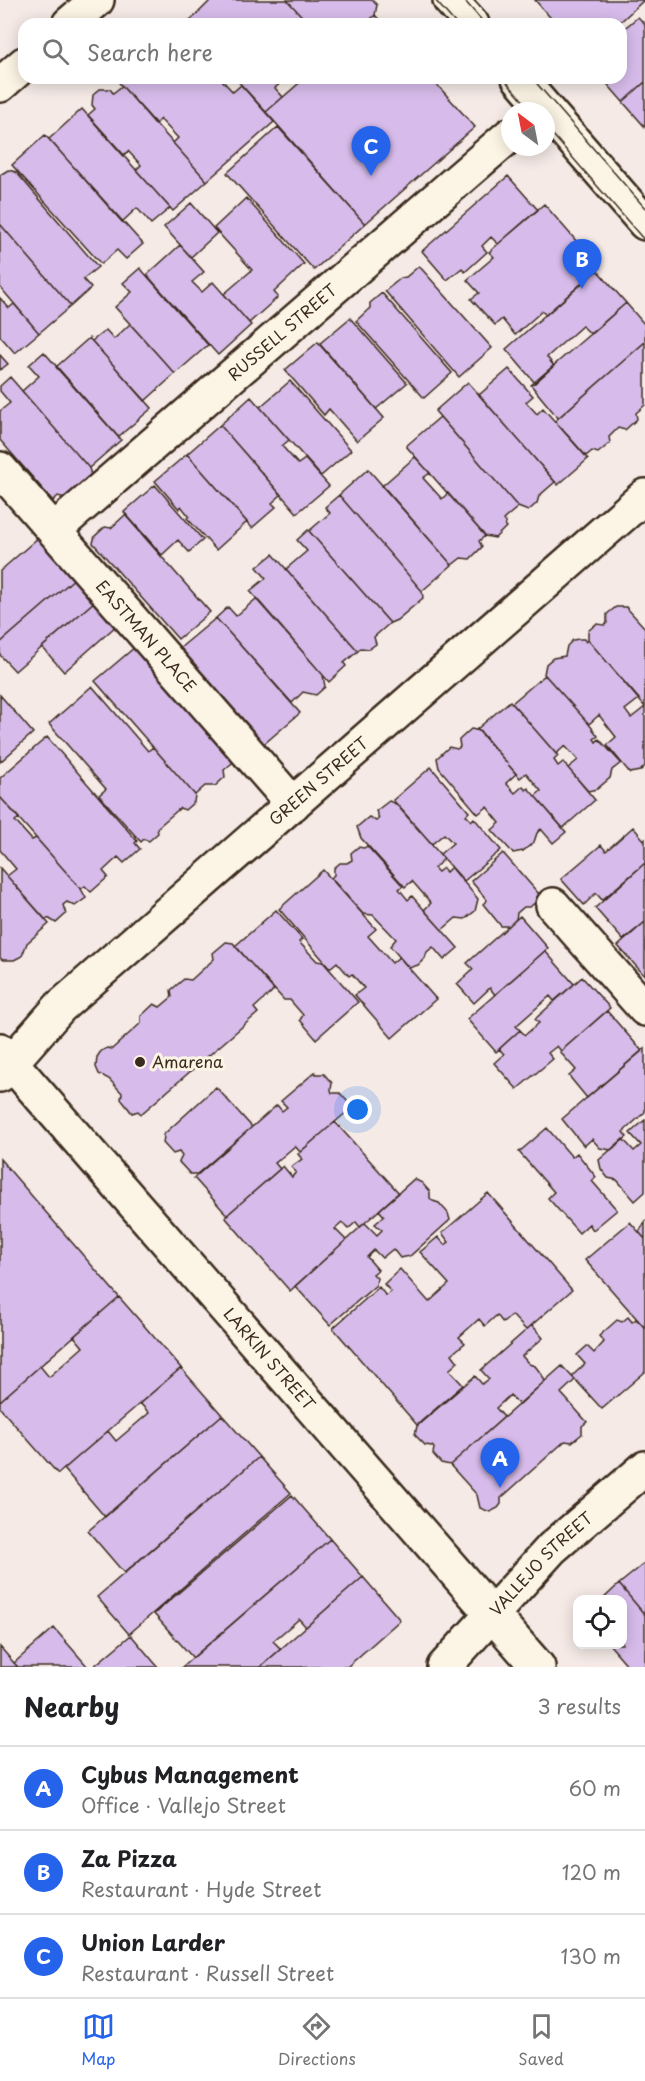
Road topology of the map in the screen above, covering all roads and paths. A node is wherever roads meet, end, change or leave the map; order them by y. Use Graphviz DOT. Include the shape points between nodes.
graph roads {
  1 [pos="97,0"];
  2 [pos="450,0"];
  3 [pos="76,18"];
  4 [pos="466,18"];
  5 [pos="18,69"];
  6 [pos="523,84"];
  7 [pos="0,85"];
  8 [pos="537,102"];
  9 [pos="555,122"];
  10 [pos="501,143"];
  11 [pos="640,206"];
  12 [pos="0,469"];
  13 [pos="645,496"];
  14 [pos="54,530"];
  15 [pos="293,804"];
  16 [pos="554,905"];
  17 [pos="645,1010"];
  18 [pos="4,1062"];
  19 [pos="645,1468"];
  20 [pos="492,1613"];
  21 [pos="444,1667"];
  22 [pos="538,1667"];
  1 -- 3 [label="street"];
  2 -- 4 [label="street"];
  5 -- 7 [label="street"];
  6 -- 8 [label="street"];
  9 -- 11 [label="street"];
  10 -- 14 [label="street, RUSSELL STREET"];
  12 -- 14 [label="street, EASTMAN PLACE"];
  13 -- 15 [label="street, GREEN STREET"];
  14 -- 15 [label="street, EASTMAN PLACE"];
  15 -- 18 [label="street, GREEN STREET" via="60,1007"];
  16 -- 17 [label="street"];
  18 -- 20 [label="street, LARKIN STREET"];
  19 -- 20 [label="street, VALLEJO STREET" via="552,1548"];
  20 -- 21 [label="street, VALLEJO STREET"];
  20 -- 22 [label="street, LARKIN STREET"];
}
